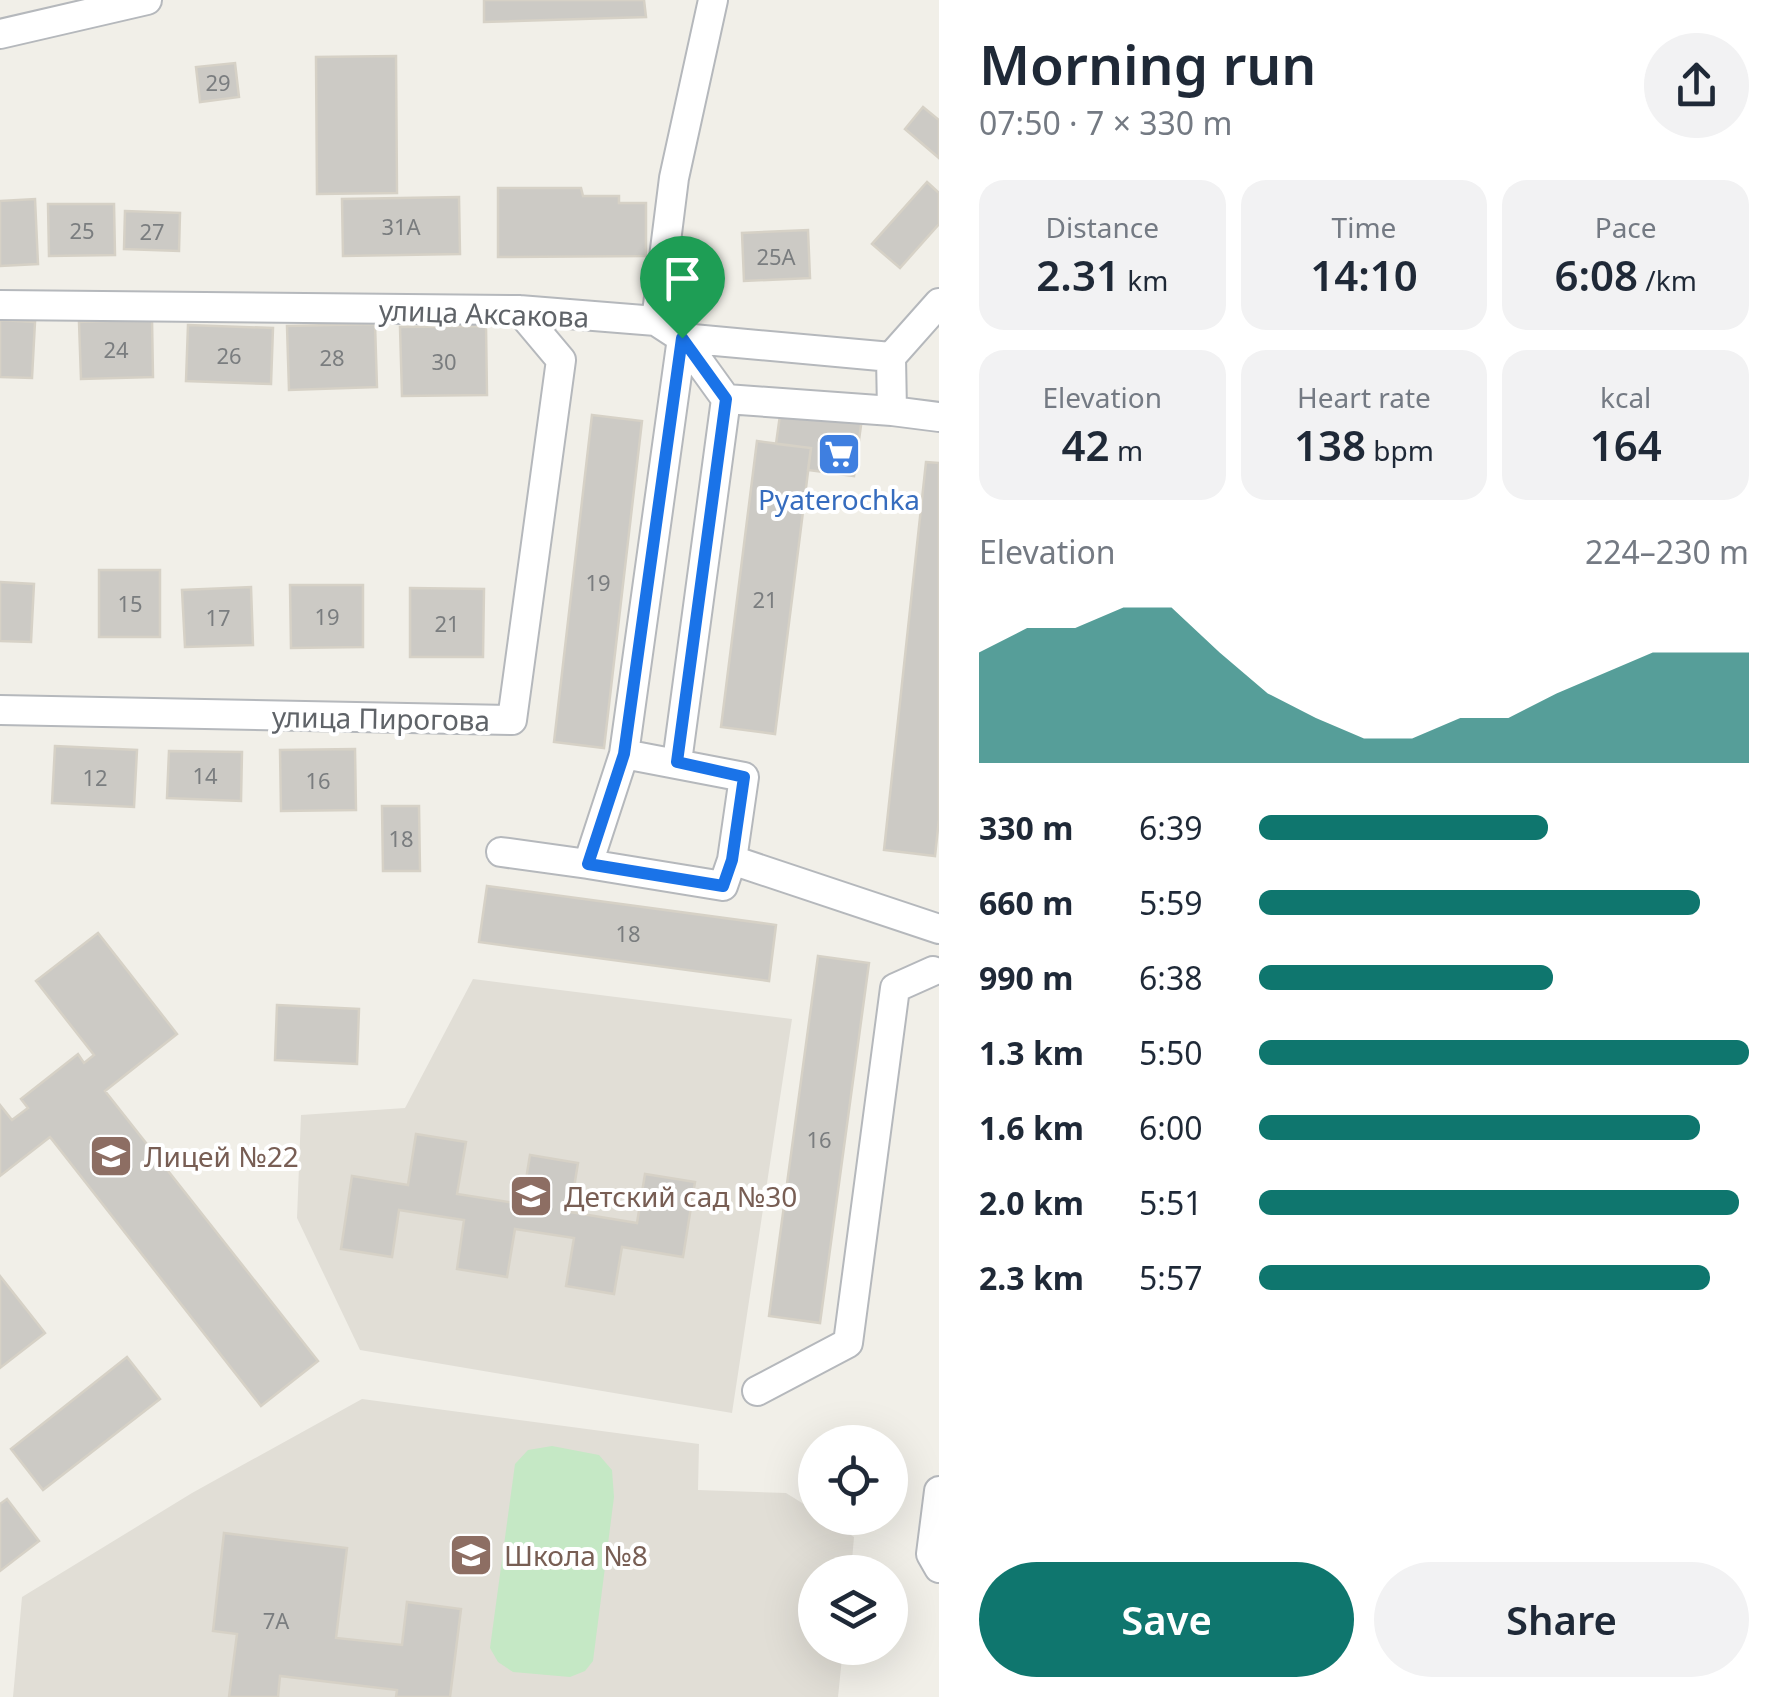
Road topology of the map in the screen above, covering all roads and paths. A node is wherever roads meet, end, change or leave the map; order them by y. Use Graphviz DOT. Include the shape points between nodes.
graph roads {
  1 [pos="147,0"];
  2 [pos="709,3"];
  3 [pos="0,34"];
  4 [pos="939,303"];
  5 [pos="0,305"];
  6 [pos="519,310"];
  7 [pos="656,321"];
  8 [pos="682,338"];
  9 [pos="891,357"];
  10 [pos="726,399"];
  11 [pos="892,411"];
  12 [pos="939,417"];
  13 [pos="0,710"];
  14 [pos="624,754"];
  15 [pos="677,762"];
  16 [pos="502,852"];
  17 [pos="732,860"];
  18 [pos="588,864"];
  19 [pos="939,929"];
  20 [pos="937,967"];
  21 [pos="758,1391"];
  22 [pos="939,1491"];
  23 [pos="939,1568"];
  1 -- 3 [label="street"];
  2 -- 7 [label="street" via="674,178"];
  4 -- 9 [label="street"];
  5 -- 6 [label="street, улица Аксакова"];
  6 -- 7 [label="street, улица Аксакова"];
  6 -- 13 [label="street, улица Пирогова" via="561,360 512,720"];
  7 -- 8 [label="street, улица Аксакова"];
  8 -- 9 [label="street, улица Аксакова"];
  8 -- 10 [label="street"];
  8 -- 14 [label="street"];
  9 -- 11 [label="street"];
  10 -- 11 [label="street"];
  10 -- 15 [label="street"];
  11 -- 12 [label="street"];
  14 -- 15 [label="street"];
  14 -- 18 [label="street"];
  15 -- 17 [label="street" via="744,777"];
  16 -- 18 [label="street"];
  17 -- 18 [label="street" via="723,886"];
  17 -- 19 [label="street"];
  20 -- 21 [label="street" via="895,988 848,1343"];
  22 -- 23 [label="street" via="931,1554"];
}
